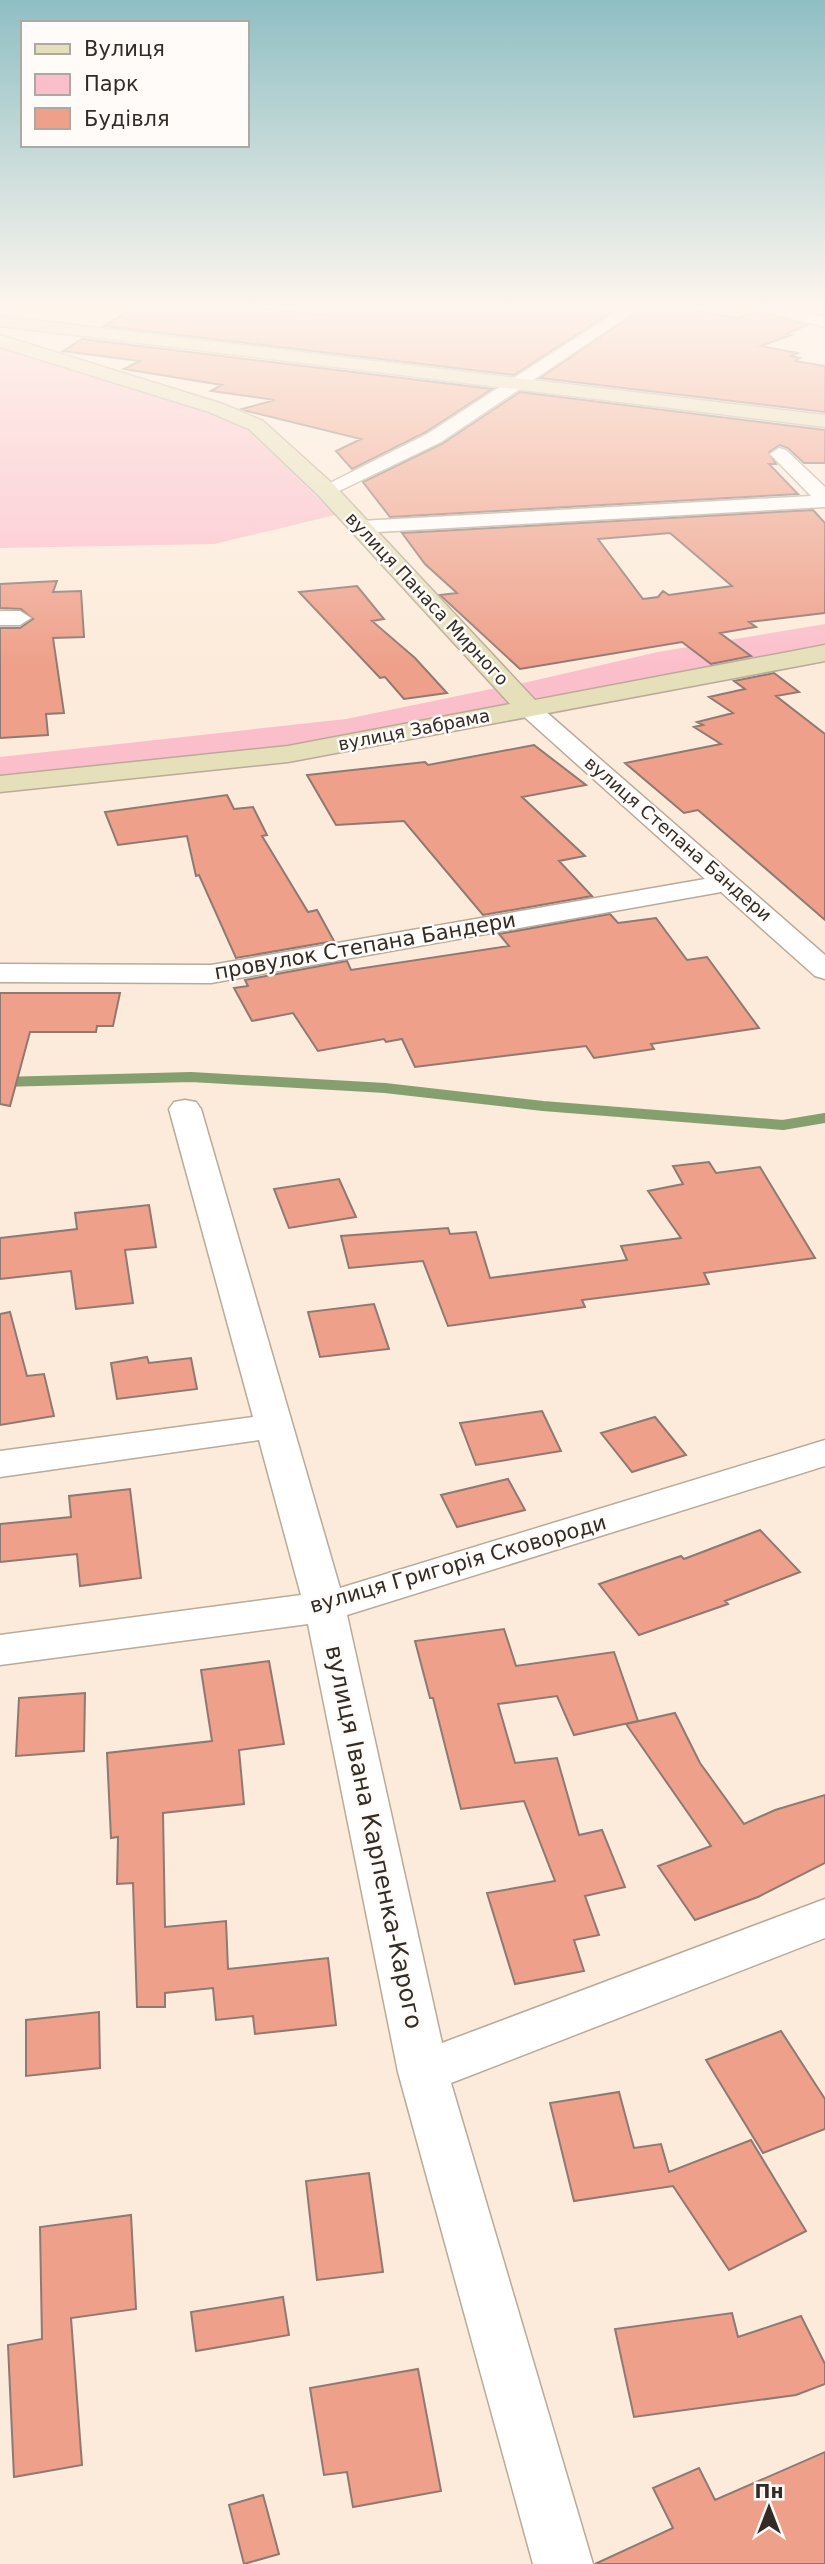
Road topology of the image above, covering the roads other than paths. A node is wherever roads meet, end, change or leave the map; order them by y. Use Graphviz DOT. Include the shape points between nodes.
graph roads {
  1 [pos="259,428"];
  2 [pos="450,428"];
  3 [pos="779,454"];
  4 [pos="326,490"];
  5 [pos="825,499"];
  6 [pos="360,527"];
  7 [pos="825,653"];
  8 [pos="529,709"];
  9 [pos="0,784"];
  10 [pos="728,883"];
  11 [pos="814,944"];
  12 [pos="825,970"];
  13 [pos="0,973"];
  14 [pos="185,1109"];
  15 [pos="275,1426"];
  16 [pos="825,1453"];
  17 [pos="0,1464"];
  18 [pos="325,1607"];
  19 [pos="0,1650"];
  20 [pos="825,1918"];
  21 [pos="423,2073"];
  22 [pos="563,2564"];
  1 -- 4 [label="main road, вулиця Панаса Мирного"];
  2 -- 4 [label="street, вулиця Панаса Мирного"];
  3 -- 5 [label="street"];
  4 -- 6 [label="main road, вулиця Панаса Мирного"];
  5 -- 6 [label="street"];
  6 -- 8 [label="main road, вулиця Панаса Мирного"];
  7 -- 8 [label="main road, вулиця Забрама"];
  8 -- 9 [label="main road, вулиця Забрама" via="288,754"];
  8 -- 10 [label="street, вулиця Степана Бандери"];
  10 -- 11 [label="street, вулиця Степана Бандери"];
  10 -- 13 [label="street, провулок Степана Бандери" via="211,974"];
  11 -- 12 [label="street, вулиця Степана Бандери"];
  14 -- 15 [label="street, вулиця Івана Карпенка-Карого"];
  15 -- 17 [label="street"];
  15 -- 18 [label="street, вулиця Івана Карпенка-Карого"];
  16 -- 18 [label="street, вулиця Григорія Сковороди"];
  18 -- 19 [label="street, вулиця Григорія Сковороди"];
  18 -- 21 [label="street, вулиця Івана Карпенка-Карого"];
  20 -- 21 [label="street"];
  21 -- 22 [label="street, вулиця Івана Карпенка-Карого"];
}
